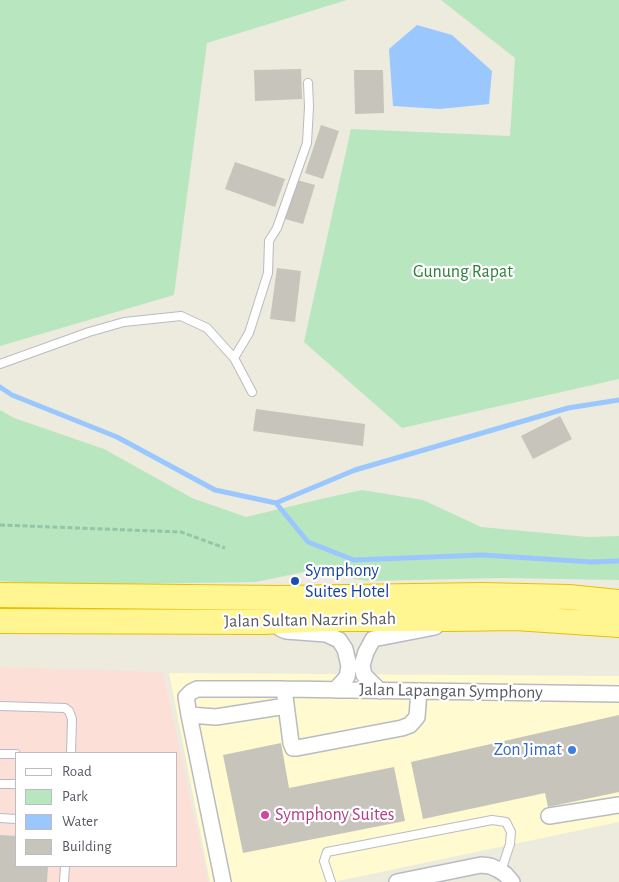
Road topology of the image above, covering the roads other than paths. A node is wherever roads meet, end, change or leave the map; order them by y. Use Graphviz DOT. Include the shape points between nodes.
graph roads {
  1 [pos="308,83"];
  2 [pos="234,358"];
  3 [pos="0,364"];
  4 [pos="252,392"];
  5 [pos="0,596"];
  6 [pos="618,602"];
  7 [pos="450,619"];
  8 [pos="0,621"];
  9 [pos="264,622"];
  10 [pos="619,625"];
  11 [pos="284,689"];
  12 [pos="336,690"];
  13 [pos="380,690"];
  14 [pos="419,691"];
  15 [pos="619,694"];
  16 [pos="0,706"];
  17 [pos="286,706"];
  18 [pos="189,715"];
  19 [pos="70,752"];
  20 [pos="0,754"];
  21 [pos="15,754"];
  22 [pos="0,784"];
  23 [pos="15,784"];
  24 [pos="619,805"];
  25 [pos="549,816"];
  26 [pos="0,818"];
  27 [pos="15,819"];
  28 [pos="65,867"];
  29 [pos="501,871"];
  30 [pos="64,882"];
  31 [pos="223,882"];
  32 [pos="331,882"];
  33 [pos="398,882"];
  34 [pos="512,882"];
  1 -- 2 [label="lane" via="306,143 270,241 268,273 249,333"];
  2 -- 3 [label="lane" via="207,328 182,316 124,322"];
  2 -- 4 [label="lane"];
  5 -- 6 [label="highway, Jalan Sultan Nazrin Shah" via="279,598 482,595"];
  7 -- 9 [label="highway, Jalan Sultan Nazrin Shah"];
  7 -- 10 [label="highway, Jalan Sultan Nazrin Shah" via="516,618"];
  7 -- 13 [label="street" via="433,628 373,638 362,665 364,675"];
  8 -- 9 [label="highway, Jalan Sultan Nazrin Shah"];
  9 -- 12 [label="street" via="286,631 326,634 339,640 349,666 347,677"];
  11 -- 12 [label="street, Jalan Lapangan Symphony"];
  11 -- 17 [label="street"];
  11 -- 18 [label="street, Jalan Lapangan Symphony" via="197,689 186,697"];
  12 -- 13 [label="street, Jalan Lapangan Symphony"];
  13 -- 14 [label="street, Jalan Lapangan Symphony"];
  14 -- 15 [label="street, Jalan Lapangan Symphony"];
  14 -- 17 [label="street" via="417,717 410,725 297,748 292,748"];
  16 -- 19 [label="lane" via="65,708 72,719"];
  17 -- 18 [label="street" via="216,717"];
  18 -- 31 [label="street"];
  20 -- 21 [label="lane"];
  22 -- 23 [label="lane"];
  24 -- 25 [label="street"];
  26 -- 27 [label="lane"];
  28 -- 30 [label="lane"];
  29 -- 32 [label="lane" via="511,832 506,822 492,820 327,852 324,861"];
  29 -- 33 [label="street" via="480,865"];
  29 -- 34 [label="street"];
}
